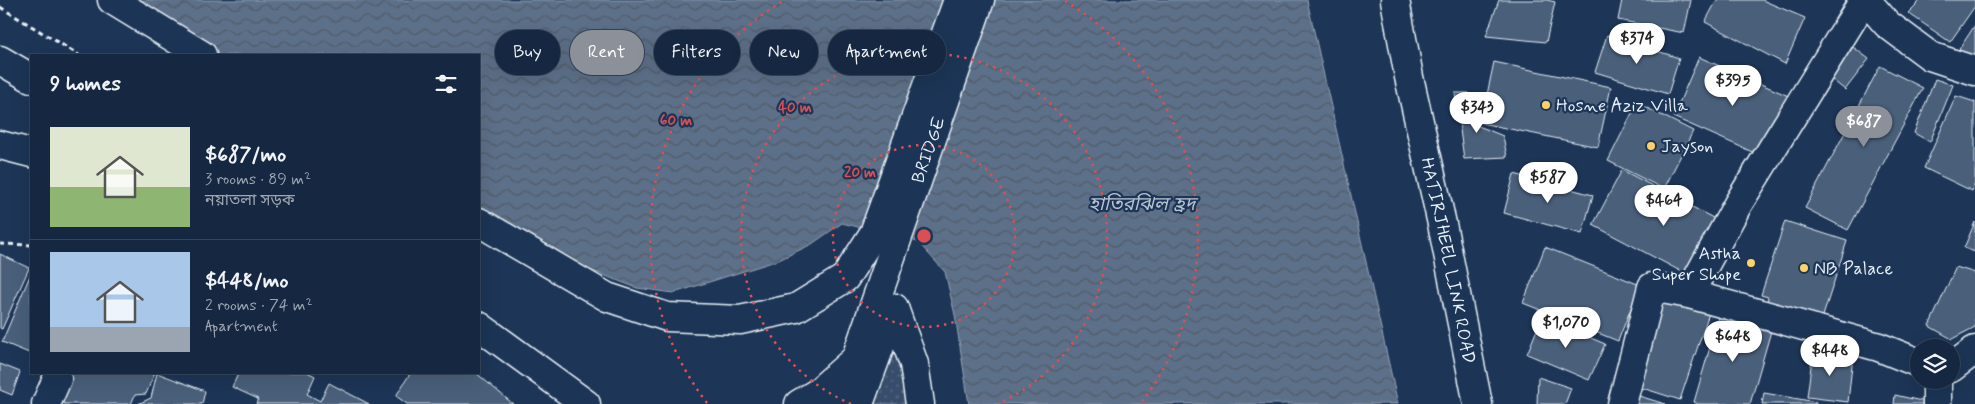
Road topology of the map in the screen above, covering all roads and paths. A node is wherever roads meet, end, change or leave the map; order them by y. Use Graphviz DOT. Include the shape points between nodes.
graph roads {
  1 [pos="112,0"];
  2 [pos="958,0"];
  3 [pos="980,0"];
  4 [pos="1395,0"];
  5 [pos="1865,0"];
  6 [pos="0,7"];
  7 [pos="77,54"];
  8 [pos="200,54"];
  9 [pos="0,60"];
  10 [pos="1975,71"];
  11 [pos="30,77"];
  12 [pos="0,145"];
  13 [pos="30,153"];
  14 [pos="480,223"];
  15 [pos="0,244"];
  16 [pos="30,245"];
  17 [pos="1689,294"];
  18 [pos="480,327"];
  19 [pos="1975,350"];
  20 [pos="855,359"];
  21 [pos="1910,360"];
  22 [pos="1960,361"];
  23 [pos="57,379"];
  24 [pos="1937,389"];
  25 [pos="587,403"];
  26 [pos="46,404"];
  27 [pos="799,404"];
  28 [pos="840,404"];
  29 [pos="859,404"];
  30 [pos="920,404"];
  31 [pos="1478,404"];
  32 [pos="1622,404"];
  33 [pos="1937,404"];
  1 -- 8 [label="street"];
  2 -- 14 [label="street" via="874,233 845,278 796,308 740,320 667,317 607,298"];
  3 -- 20 [label="street, BRIDGE"];
  4 -- 31 [label="street, HATIRJHEEL LINK ROAD"];
  5 -- 10 [label="street" via="1887,24 1930,56"];
  5 -- 17 [label="street" via="1738,204"];
  6 -- 7 [label="path"];
  9 -- 11 [label="street"];
  12 -- 13 [label="street"];
  15 -- 16 [label="path"];
  17 -- 21 [label="street"];
  17 -- 32 [label="street" via="1652,287"];
  18 -- 25 [label="street"];
  19 -- 22 [label="street"];
  20 -- 27 [label="street" via="818,393"];
  20 -- 28 [label="street"];
  23 -- 26 [label="street"];
  24 -- 33 [label="street"];
  29 -- 30 [label="street" via="894,308 914,364"];
}
